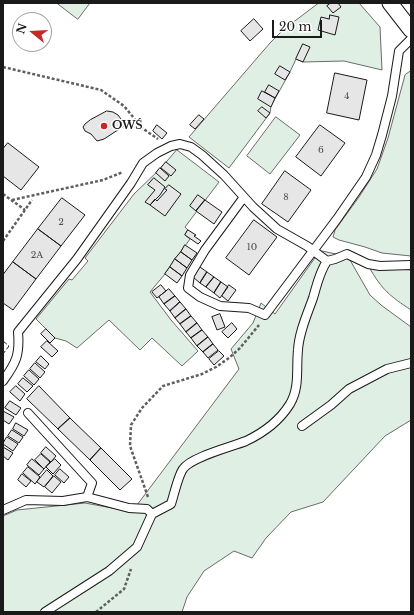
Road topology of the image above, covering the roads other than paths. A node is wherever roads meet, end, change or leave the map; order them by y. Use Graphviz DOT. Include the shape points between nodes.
graph roads {
  1 [pos="390,3"];
  2 [pos="411,30"];
  3 [pos="411,39"];
  4 [pos="244,197"];
  5 [pos="313,251"];
  6 [pos="327,261"];
  7 [pos="411,265"];
  8 [pos="411,363"];
  9 [pos="3,381"];
  10 [pos="28,413"];
  11 [pos="302,426"];
  12 [pos="87,497"];
  13 [pos="3,510"];
  14 [pos="149,512"];
  15 [pos="45,612"];
  1 -- 2 [label="street"];
  3 -- 5 [label="lane" via="399,52 392,96 376,155 366,177"];
  4 -- 5 [label="lane" via="277,229"];
  4 -- 5 [label="lane" via="190,275 188,288 220,306 249,308 265,315"];
  4 -- 9 [label="lane" via="224,175 191,148 180,144 157,153 144,163 77,259 18,332 17,357"];
  5 -- 6 [label="lane"];
  6 -- 7 [label="lane" via="347,254 368,264"];
  6 -- 14 [label="lane" via="320,271 302,327 298,350 297,387 290,404 264,431 246,441 197,459 183,469 171,504"];
  8 -- 11 [label="lane" via="387,369 349,389"];
  10 -- 12 [label="lane" via="92,482"];
  12 -- 13 [label="lane" via="63,501 26,500"];
  12 -- 14 [label="lane"];
  14 -- 15 [label="lane" via="137,547 109,571"];
}
